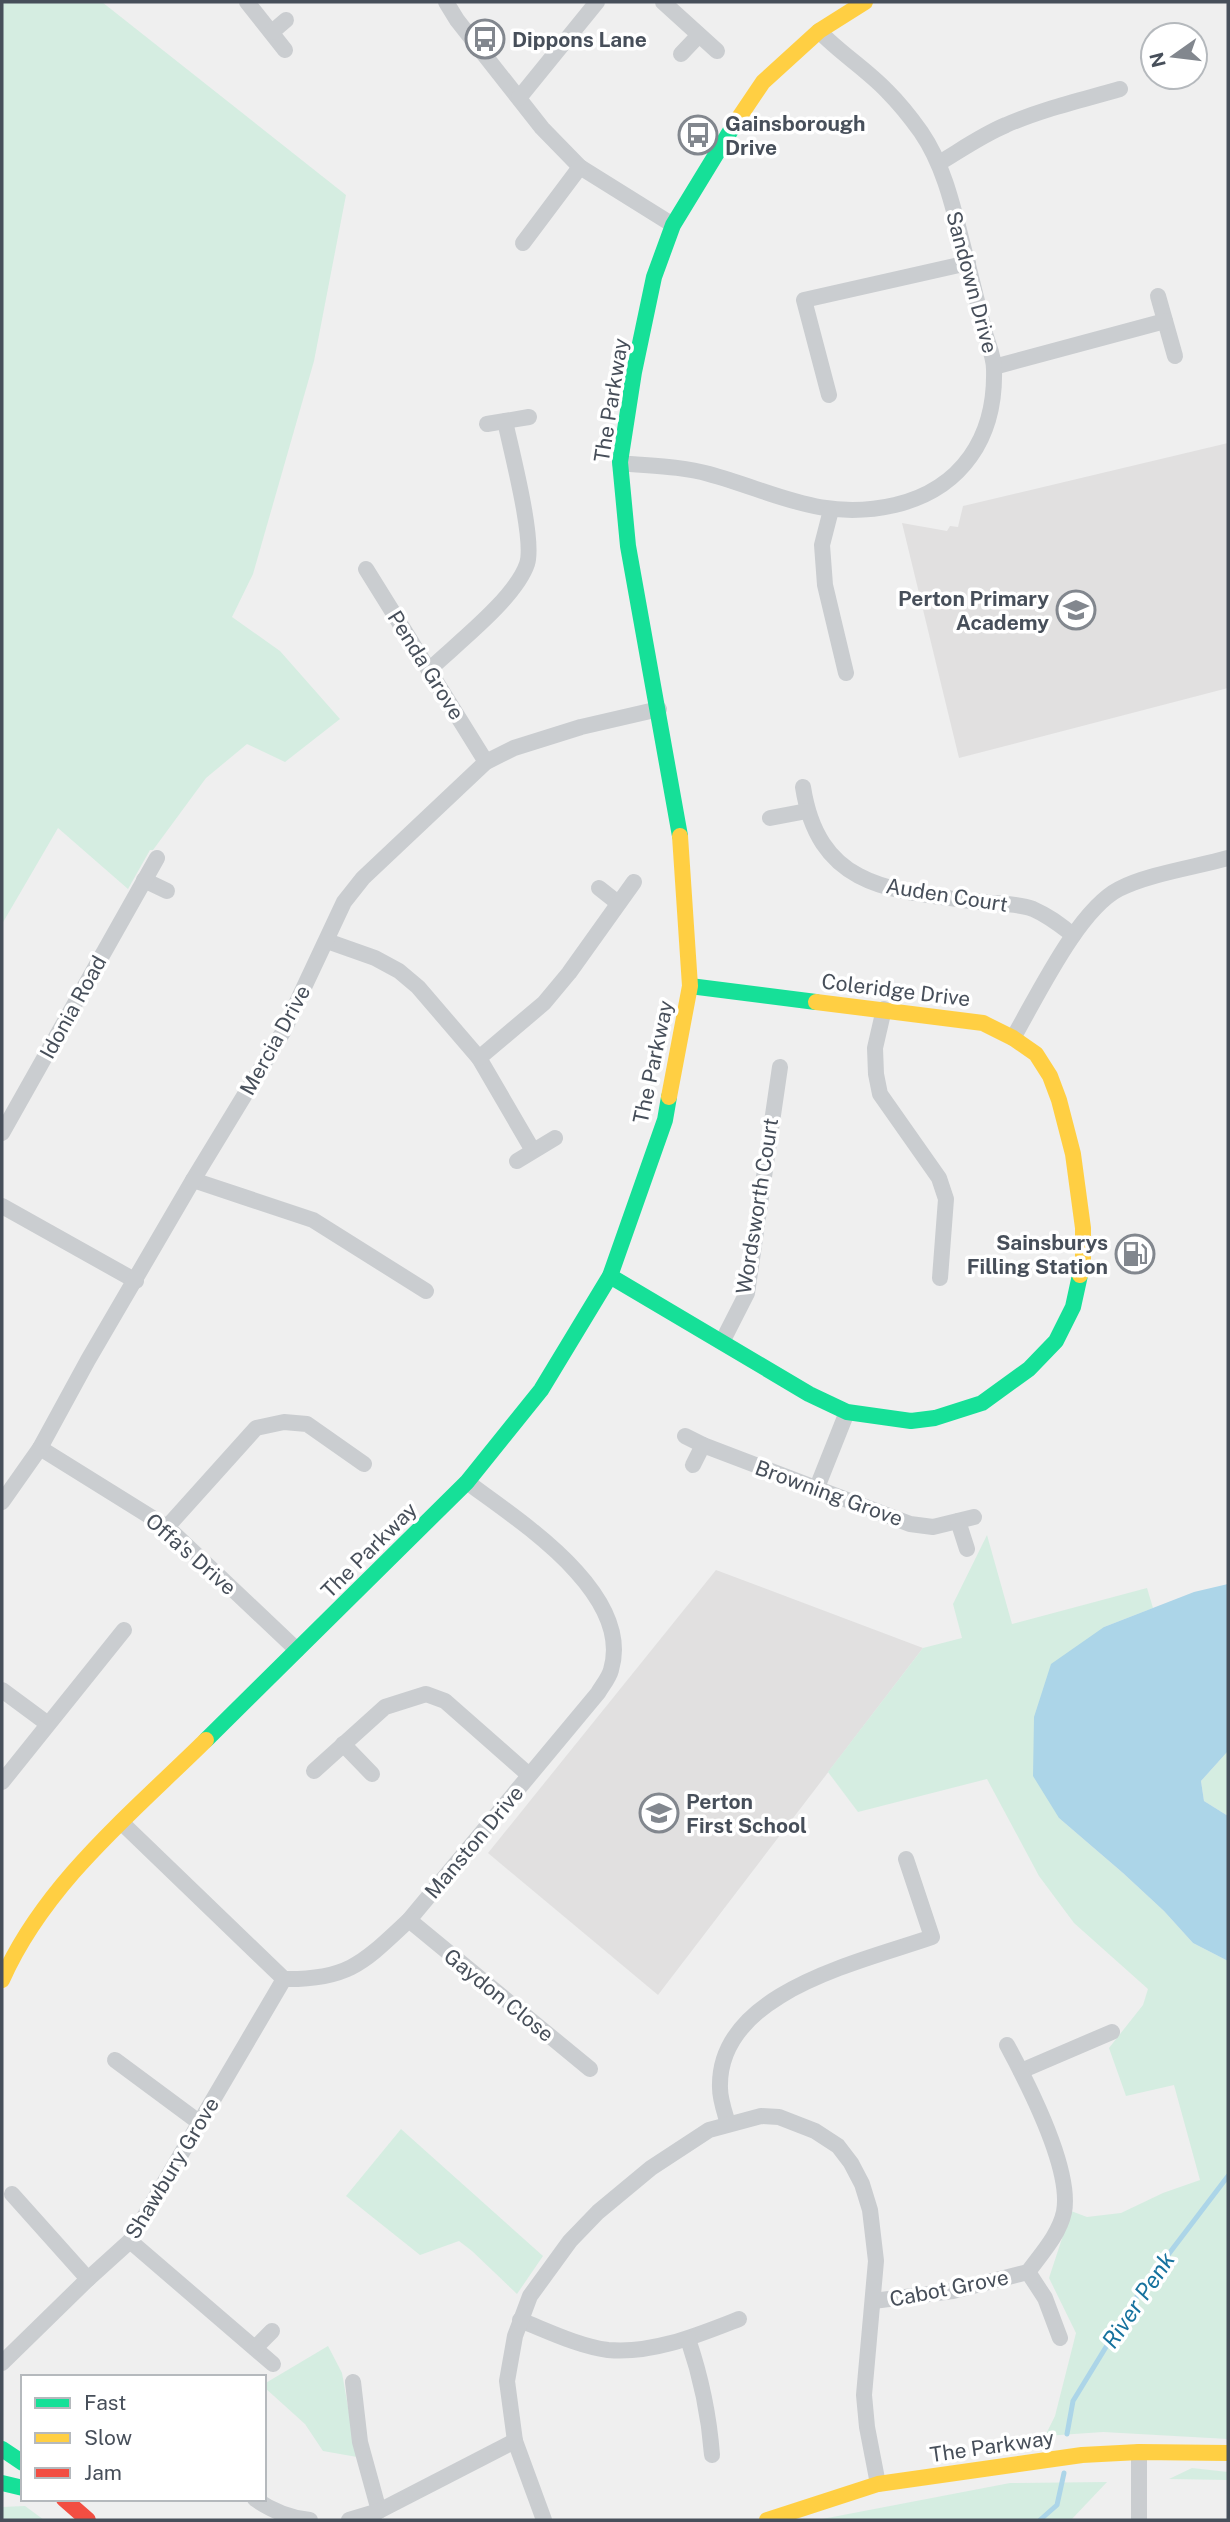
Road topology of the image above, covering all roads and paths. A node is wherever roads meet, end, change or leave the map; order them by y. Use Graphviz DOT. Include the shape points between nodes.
graph roads {
  1 [pos="247,2"];
  2 [pos="446,2"];
  3 [pos="597,2"];
  4 [pos="663,2"];
  5 [pos="865,2"];
  6 [pos="285,20"];
  7 [pos="820,31"];
  8 [pos="272,32"];
  9 [pos="699,35"];
  10 [pos="285,50"];
  11 [pos="717,51"];
  12 [pos="681,54"];
  13 [pos="1120,89"];
  14 [pos="519,98"];
  15 [pos="939,163"];
  16 [pos="580,167"];
  17 [pos="673,225"];
  18 [pos="523,243"];
  19 [pos="968,263"];
  20 [pos="1158,296"];
  21 [pos="1165,321"];
  22 [pos="1175,356"];
  23 [pos="994,367"];
  24 [pos="829,395"];
  25 [pos="529,417"];
  26 [pos="505,421"];
  27 [pos="487,424"];
  28 [pos="620,463"];
  29 [pos="831,510"];
  30 [pos="366,569"];
  31 [pos="429,670"];
  32 [pos="846,673"];
  33 [pos="659,709"];
  34 [pos="486,762"];
  35 [pos="803,787"];
  36 [pos="807,811"];
  37 [pos="769,818"];
  38 [pos="157,858"];
  39 [pos="1228,858"];
  40 [pos="144,880"];
  41 [pos="634,882"];
  42 [pos="599,888"];
  43 [pos="167,891"];
  44 [pos="618,903"];
  45 [pos="1073,935"];
  46 [pos="327,941"];
  47 [pos="690,986"];
  48 [pos="884,1009"];
  49 [pos="1013,1038"];
  50 [pos="479,1058"];
  51 [pos="780,1067"];
  52 [pos="2,1133"];
  53 [pos="555,1138"];
  54 [pos="532,1149"];
  55 [pos="517,1161"];
  56 [pos="193,1180"];
  57 [pos="2,1206"];
  58 [pos="610,1276"];
  59 [pos="940,1278"];
  60 [pos="136,1281"];
  61 [pos="426,1291"];
  62 [pos="722,1342"];
  63 [pos="847,1412"];
  64 [pos="685,1436"];
  65 [pos="703,1446"];
  66 [pos="40,1448"];
  67 [pos="364,1464"];
  68 [pos="693,1465"];
  69 [pos="467,1482"];
  70 [pos="816,1490"];
  71 [pos="2,1502"];
  72 [pos="167,1527"];
  73 [pos="967,1549"];
  74 [pos="124,1630"];
  75 [pos="297,1650"];
  76 [pos="2,1690"];
  77 [pos="48,1724"];
  78 [pos="343,1744"];
  79 [pos="314,1771"];
  80 [pos="372,1774"];
  81 [pos="528,1775"];
  82 [pos="2,1782"];
  83 [pos="122,1823"];
  84 [pos="906,1859"];
  85 [pos="408,1920"];
  86 [pos="284,1979"];
  87 [pos="2,1980"];
  88 [pos="1112,2032"];
  89 [pos="1007,2045"];
  90 [pos="115,2060"];
  91 [pos="590,2069"];
  92 [pos="1021,2071"];
  93 [pos="200,2123"];
  94 [pos="728,2124"];
  95 [pos="12,2194"];
  96 [pos="130,2241"];
  97 [pos="1028,2272"];
  98 [pos="88,2279"];
  99 [pos="873,2301"];
  100 [pos="739,2319"];
  101 [pos="520,2320"];
  102 [pos="272,2331"];
  103 [pos="1060,2338"];
  104 [pos="688,2339"];
  105 [pos="255,2348"];
  106 [pos="2,2362"];
  107 [pos="272,2364"];
  108 [pos="353,2382"];
  109 [pos="515,2441"];
  110 [pos="2,2449"];
  111 [pos="1139,2452"];
  112 [pos="1228,2453"];
  113 [pos="712,2455"];
  114 [pos="21,2462"];
  115 [pos="2,2483"];
  116 [pos="878,2484"];
  117 [pos="21,2488"];
  118 [pos="258,2501"];
  119 [pos="69,2504"];
  120 [pos="379,2511"];
  121 [pos="88,2520"];
  122 [pos="310,2520"];
  123 [pos="349,2520"];
  124 [pos="544,2520"];
  125 [pos="767,2520"];
  126 [pos="1139,2520"];
  1 -- 8 [label="street"];
  2 -- 14 [label="street"];
  3 -- 14 [label="street"];
  4 -- 9 [label="street"];
  5 -- 7 [label="street, The Parkway"];
  6 -- 8 [label="street"];
  7 -- 15 [label="street, Sandown Drive" via="887,90"];
  7 -- 17 [label="street, The Parkway" via="763,82"];
  8 -- 10 [label="street"];
  9 -- 11 [label="street"];
  9 -- 12 [label="street"];
  13 -- 15 [label="street" via="1012,122"];
  14 -- 16 [label="street"];
  15 -- 19 [label="street, Sandown Drive"];
  16 -- 17 [label="street"];
  16 -- 18 [label="street"];
  17 -- 28 [label="street, The Parkway" via="654,277"];
  19 -- 23 [label="street, Sandown Drive"];
  19 -- 24 [label="street" via="804,300"];
  20 -- 21 [label="street"];
  21 -- 22 [label="street"];
  21 -- 23 [label="street"];
  23 -- 29 [label="street, Sandown Drive" via="991,412 977,448 946,483 925,496 894,505"];
  25 -- 26 [label="street"];
  26 -- 27 [label="street"];
  26 -- 31 [label="street" via="529,540 528,562 505,597"];
  28 -- 29 [label="street, Sandown Drive" via="709,474"];
  28 -- 33 [label="street, The Parkway" via="628,546"];
  29 -- 32 [label="street" via="822,545 825,586"];
  30 -- 31 [label="street, Penda Grove"];
  31 -- 34 [label="street, Penda Grove"];
  33 -- 34 [label="street, Mercia Drive" via="580,727"];
  33 -- 47 [label="street, The Parkway" via="682,848"];
  34 -- 46 [label="street, Mercia Drive" via="363,878 344,902"];
  35 -- 36 [label="street, Auden Court"];
  36 -- 37 [label="street"];
  36 -- 45 [label="street, Auden Court" via="822,846 848,870 881,886 1030,908"];
  38 -- 40 [label="street, Idonia Road"];
  39 -- 45 [label="street" via="1120,888 1103,899"];
  40 -- 43 [label="street"];
  40 -- 52 [label="street, Idonia Road"];
  41 -- 44 [label="street"];
  42 -- 44 [label="street"];
  44 -- 50 [label="street" via="544,1003"];
  45 -- 49 [label="street"];
  46 -- 50 [label="street" via="399,971"];
  46 -- 56 [label="street, Mercia Drive" via="283,1032"];
  47 -- 48 [label="street, Coleridge Drive"];
  47 -- 58 [label="street, The Parkway" via="665,1121"];
  48 -- 49 [label="street, Coleridge Drive" via="983,1023"];
  48 -- 59 [label="street" via="875,1048 880,1094 939,1178 946,1199"];
  49 -- 63 [label="street, Coleridge Drive" via="1036,1054 1050,1076 1073,1154 1083,1228 1083,1262 1073,1307 1056,1341 1029,1369 982,1403 911,1421"];
  50 -- 54 [label="street"];
  51 -- 62 [label="street, Wordsworth Court" via="747,1293"];
  53 -- 54 [label="street"];
  54 -- 55 [label="street"];
  56 -- 60 [label="street, Mercia Drive"];
  56 -- 61 [label="street" via="313,1220"];
  57 -- 60 [label="street"];
  58 -- 62 [label="street, Coleridge Drive"];
  58 -- 69 [label="street, The Parkway" via="541,1390"];
  60 -- 66 [label="street, Mercia Drive"];
  62 -- 63 [label="street, Coleridge Drive"];
  63 -- 70 [label="street"];
  64 -- 65 [label="street, Browning Grove"];
  65 -- 68 [label="street"];
  65 -- 70 [label="street, Browning Grove"];
  66 -- 71 [label="street, Mercia Drive"];
  66 -- 72 [label="street, Offa's Drive"];
  67 -- 72 [label="street" via="307,1424 256,1427"];
  69 -- 75 [label="street, The Parkway"];
  69 -- 81 [label="street, Manston Drive" via="547,1542 599,1598 608,1616 613,1641 611,1670 598,1693"];
  70 -- 73 [label="street, Browning Grove" via="910,1524 933,1527 966,1519"];
  72 -- 75 [label="street, Offa's Drive"];
  74 -- 77 [label="street"];
  75 -- 83 [label="street, The Parkway"];
  76 -- 77 [label="street"];
  77 -- 82 [label="street"];
  78 -- 79 [label="street"];
  78 -- 80 [label="street"];
  78 -- 81 [label="street" via="385,1707 426,1695 445,1701"];
  81 -- 85 [label="street, Manston Drive"];
  83 -- 86 [label="street"];
  83 -- 87 [label="street, The Parkway" via="40,1910"];
  84 -- 94 [label="street" via="932,1937 802,1983 768,2003 742,2026 725,2057 720,2088"];
  85 -- 86 [label="street, Manston Drive" via="351,1969 322,1977"];
  85 -- 91 [label="street, Gaydon Close"];
  86 -- 93 [label="street, Shawbury Grove"];
  88 -- 92 [label="street"];
  89 -- 92 [label="street, Cabot Grove"];
  90 -- 93 [label="street"];
  92 -- 97 [label="street, Cabot Grove" via="1066,2194 1055,2234"];
  93 -- 96 [label="street, Shawbury Grove"];
  94 -- 99 [label="street" via="761,2116 779,2118 815,2131 838,2146 862,2184 870,2210 876,2261"];
  94 -- 101 [label="street" via="709,2130 651,2168 598,2212 546,2273"];
  95 -- 98 [label="street"];
  96 -- 98 [label="street, Shawbury Grove"];
  96 -- 105 [label="street"];
  97 -- 99 [label="street, Cabot Grove" via="953,2291"];
  97 -- 103 [label="street" via="1045,2298"];
  98 -- 106 [label="street, Shawbury Grove"];
  99 -- 116 [label="street" via="864,2395"];
  100 -- 104 [label="street"];
  101 -- 104 [label="street" via="607,2350"];
  101 -- 109 [label="street" via="507,2381"];
  102 -- 105 [label="street"];
  104 -- 113 [label="street" via="709,2418"];
  105 -- 107 [label="street"];
  108 -- 120 [label="street" via="360,2442"];
  109 -- 120 [label="street"];
  109 -- 124 [label="street"];
  110 -- 114 [label="street"];
  111 -- 112 [label="street, The Parkway"];
  111 -- 116 [label="street, The Parkway" via="1082,2455"];
  111 -- 126 [label="street"];
  115 -- 117 [label="street"];
  116 -- 125 [label="street, The Parkway"];
  118 -- 122 [label="street"];
  119 -- 121 [label="street"];
  120 -- 123 [label="street"];
}
